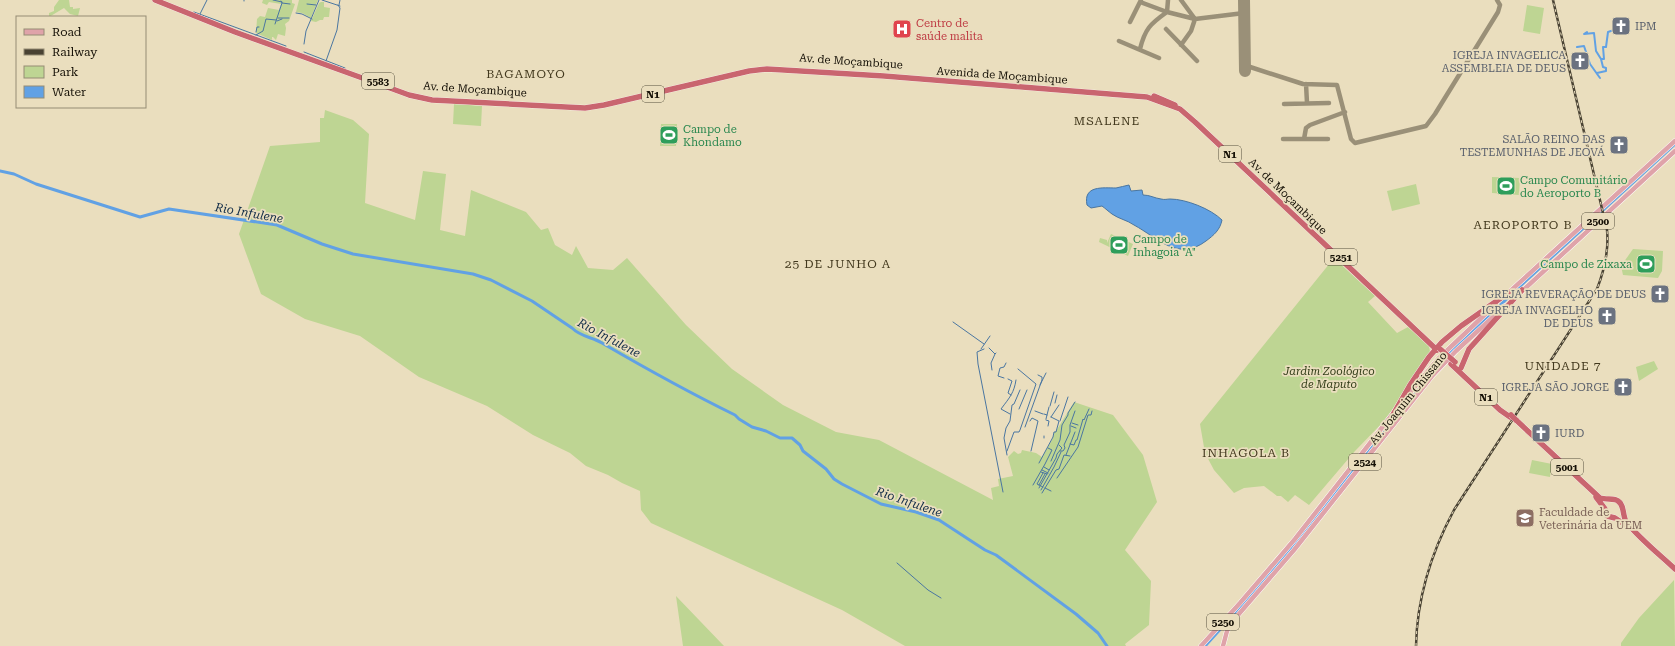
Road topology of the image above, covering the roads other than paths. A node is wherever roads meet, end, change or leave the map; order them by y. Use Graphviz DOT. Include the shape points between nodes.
graph roads {
  1 [pos="155,0"];
  2 [pos="161,0"];
  3 [pos="917,77"];
  4 [pos="1086,90"];
  5 [pos="554,106"];
  6 [pos="1675,141"];
  7 [pos="1675,151"];
  8 [pos="1285,205"];
  9 [pos="1303,226"];
  10 [pos="1522,290"];
  11 [pos="1508,293"];
  12 [pos="1428,342"];
  13 [pos="1438,347"];
  14 [pos="1429,358"];
  15 [pos="1453,363"];
  16 [pos="1461,368"];
  17 [pos="1394,413"];
  18 [pos="1510,416"];
  19 [pos="1515,421"];
  20 [pos="1526,429"];
  21 [pos="1588,490"];
  22 [pos="1610,500"];
  23 [pos="1605,508"];
  24 [pos="1622,511"];
  25 [pos="1615,518"];
  26 [pos="1675,570"];
  27 [pos="1239,604"];
  28 [pos="1244,609"];
  29 [pos="1201,646"];
  30 [pos="1223,646"];
  1 -- 5 [label="highway, Av. de Moçambique / 5583" via="409,95 432,100"];
  2 -- 5 [label="highway, Av. de Moçambique / 5583" via="421,95"];
  3 -- 4 [label="highway, Avenida de Moçambique / N1"];
  3 -- 5 [label="highway, Av. de Moçambique / N1" via="767,69 600,106"];
  3 -- 5 [label="highway, Av. de Moçambique / N1" via="781,66 758,67 599,104"];
  4 -- 8 [label="highway, Av. de Moçambique / N1" via="1158,96 1174,104"];
  4 -- 9 [label="highway, Av. de Moçambique / N1" via="1147,97 1180,109"];
  6 -- 11 [label="main road, Av. Joaquim Chissano / 2500"];
  7 -- 10 [label="main road, Av. Joaquim Chissano / 2500"];
  8 -- 13 [label="highway, Av. de Moçambique / 5251"];
  9 -- 12 [label="highway, Av. de Moçambique / 5251"];
  10 -- 16 [label="highway" via="1469,349"];
  10 -- 28 [label="main road, Av. Joaquim Chissano / 2524" via="1432,376"];
  11 -- 13 [label="highway" via="1461,326"];
  11 -- 17 [label="main road, Av. Joaquim Chissano" via="1438,359"];
  12 -- 13 [label="highway, Av. de Moçambique / N1"];
  12 -- 14 [label="highway"];
  13 -- 14 [label="highway"];
  13 -- 15 [label="highway, Av. de Moçambique / N1, bridge"];
  14 -- 17 [label="highway"];
  15 -- 16 [label="highway, Av. de Moçambique / N1"];
  15 -- 18 [label="highway, N1" via="1460,376"];
  16 -- 18 [label="highway, N1"];
  17 -- 27 [label="main road, Av. Joaquim Chissano / 5250" via="1295,539"];
  18 -- 19 [label="highway, N1, bridge"];
  19 -- 20 [label="highway, N1"];
  19 -- 21 [label="highway, N1"];
  20 -- 22 [label="highway, 5001" via="1600,498"];
  21 -- 23 [label="highway, 5001"];
  22 -- 23 [label="highway"];
  22 -- 24 [label="highway, 5001" via="1618,501 1622,505"];
  23 -- 25 [label="highway, 5001" via="1607,516"];
  24 -- 25 [label="highway"];
  24 -- 26 [label="highway, 5001" via="1627,523"];
  25 -- 26 [label="highway, 5001" via="1625,524"];
  27 -- 28 [label="main road"];
  27 -- 29 [label="main road, Av. Joaquim Chissano / 5250"];
  28 -- 30 [label="main road, Av. Joaquim Chissano / 2524" via="1231,625"];
}
